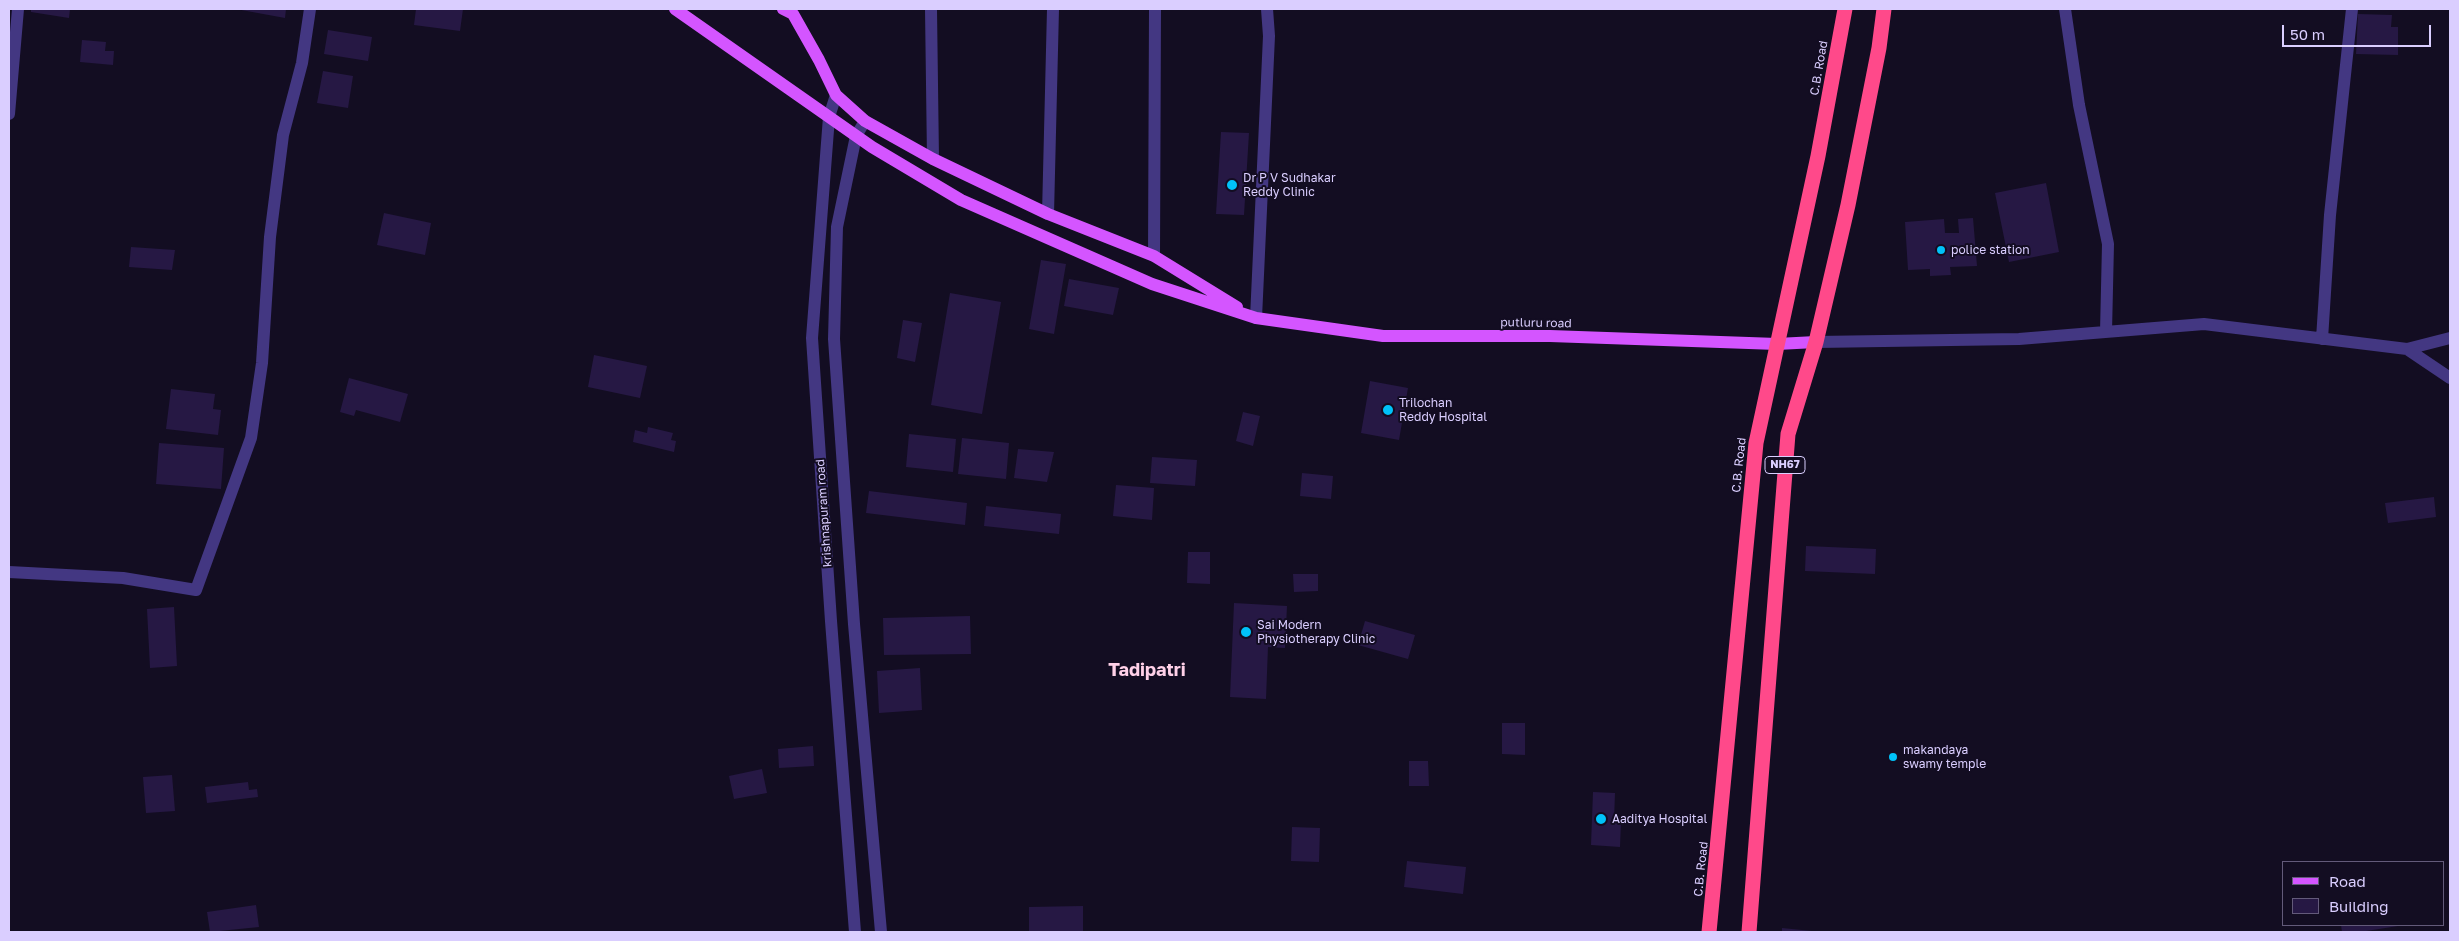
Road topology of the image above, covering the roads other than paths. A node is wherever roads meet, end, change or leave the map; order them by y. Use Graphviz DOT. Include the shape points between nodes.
graph roads {
  1 [pos="18,9"];
  2 [pos="310,9"];
  3 [pos="675,9"];
  4 [pos="931,9"];
  5 [pos="1054,9"];
  6 [pos="1155,9"];
  7 [pos="1267,9"];
  8 [pos="1845,9"];
  9 [pos="1884,9"];
  10 [pos="2065,9"];
  11 [pos="2352,9"];
  12 [pos="790,10"];
  13 [pos="836,95"];
  14 [pos="9,114"];
  15 [pos="829,117"];
  16 [pos="865,121"];
  17 [pos="856,136"];
  18 [pos="933,159"];
  19 [pos="1048,214"];
  20 [pos="1154,256"];
  21 [pos="1256,318"];
  22 [pos="2106,332"];
  23 [pos="2450,338"];
  24 [pos="2322,339"];
  25 [pos="1816,342"];
  26 [pos="1777,344"];
  27 [pos="2407,349"];
  28 [pos="2450,378"];
  29 [pos="9,572"];
  30 [pos="855,932"];
  31 [pos="881,932"];
  32 [pos="1709,932"];
  33 [pos="1749,932"];
  1 -- 14 [label="street"];
  2 -- 29 [label="street" via="302,63 283,135 270,237 262,363 251,438 196,590 123,578"];
  3 -- 15 [label="main road"];
  4 -- 18 [label="street"];
  5 -- 19 [label="street"];
  6 -- 20 [label="street"];
  7 -- 21 [label="street" via="1269,36"];
  8 -- 26 [label="highway, C.B. Road / NH67" via="1818,156"];
  9 -- 25 [label="highway, NH67" via="1848,204"];
  10 -- 22 [label="street" via="2079,105 2108,244"];
  11 -- 24 [label="street" via="2330,215"];
  12 -- 13 [label="main road" via="820,60"];
  13 -- 15 [label="street, krishnapuram road"];
  13 -- 16 [label="main road"];
  15 -- 17 [label="main road"];
  15 -- 30 [label="street, krishnapuram road" via="812,338"];
  16 -- 17 [label="street, krishnapuram road"];
  16 -- 18 [label="main road"];
  17 -- 21 [label="main road" via="961,200 1152,284"];
  17 -- 31 [label="street, krishnapuram road" via="837,227 834,339 854,624"];
  18 -- 19 [label="main road"];
  19 -- 20 [label="main road"];
  20 -- 21 [label="main road"];
  21 -- 26 [label="main road, putluru road" via="1383,336 1550,336"];
  22 -- 24 [label="street" via="2204,324"];
  22 -- 25 [label="street" via="2019,338"];
  23 -- 27 [label="street"];
  24 -- 27 [label="street"];
  25 -- 26 [label="main road, putluru road"];
  25 -- 33 [label="highway, NH67" via="1788,434"];
  26 -- 32 [label="highway, C.B. Road / NH67" via="1756,444"];
  27 -- 28 [label="street"];
}
